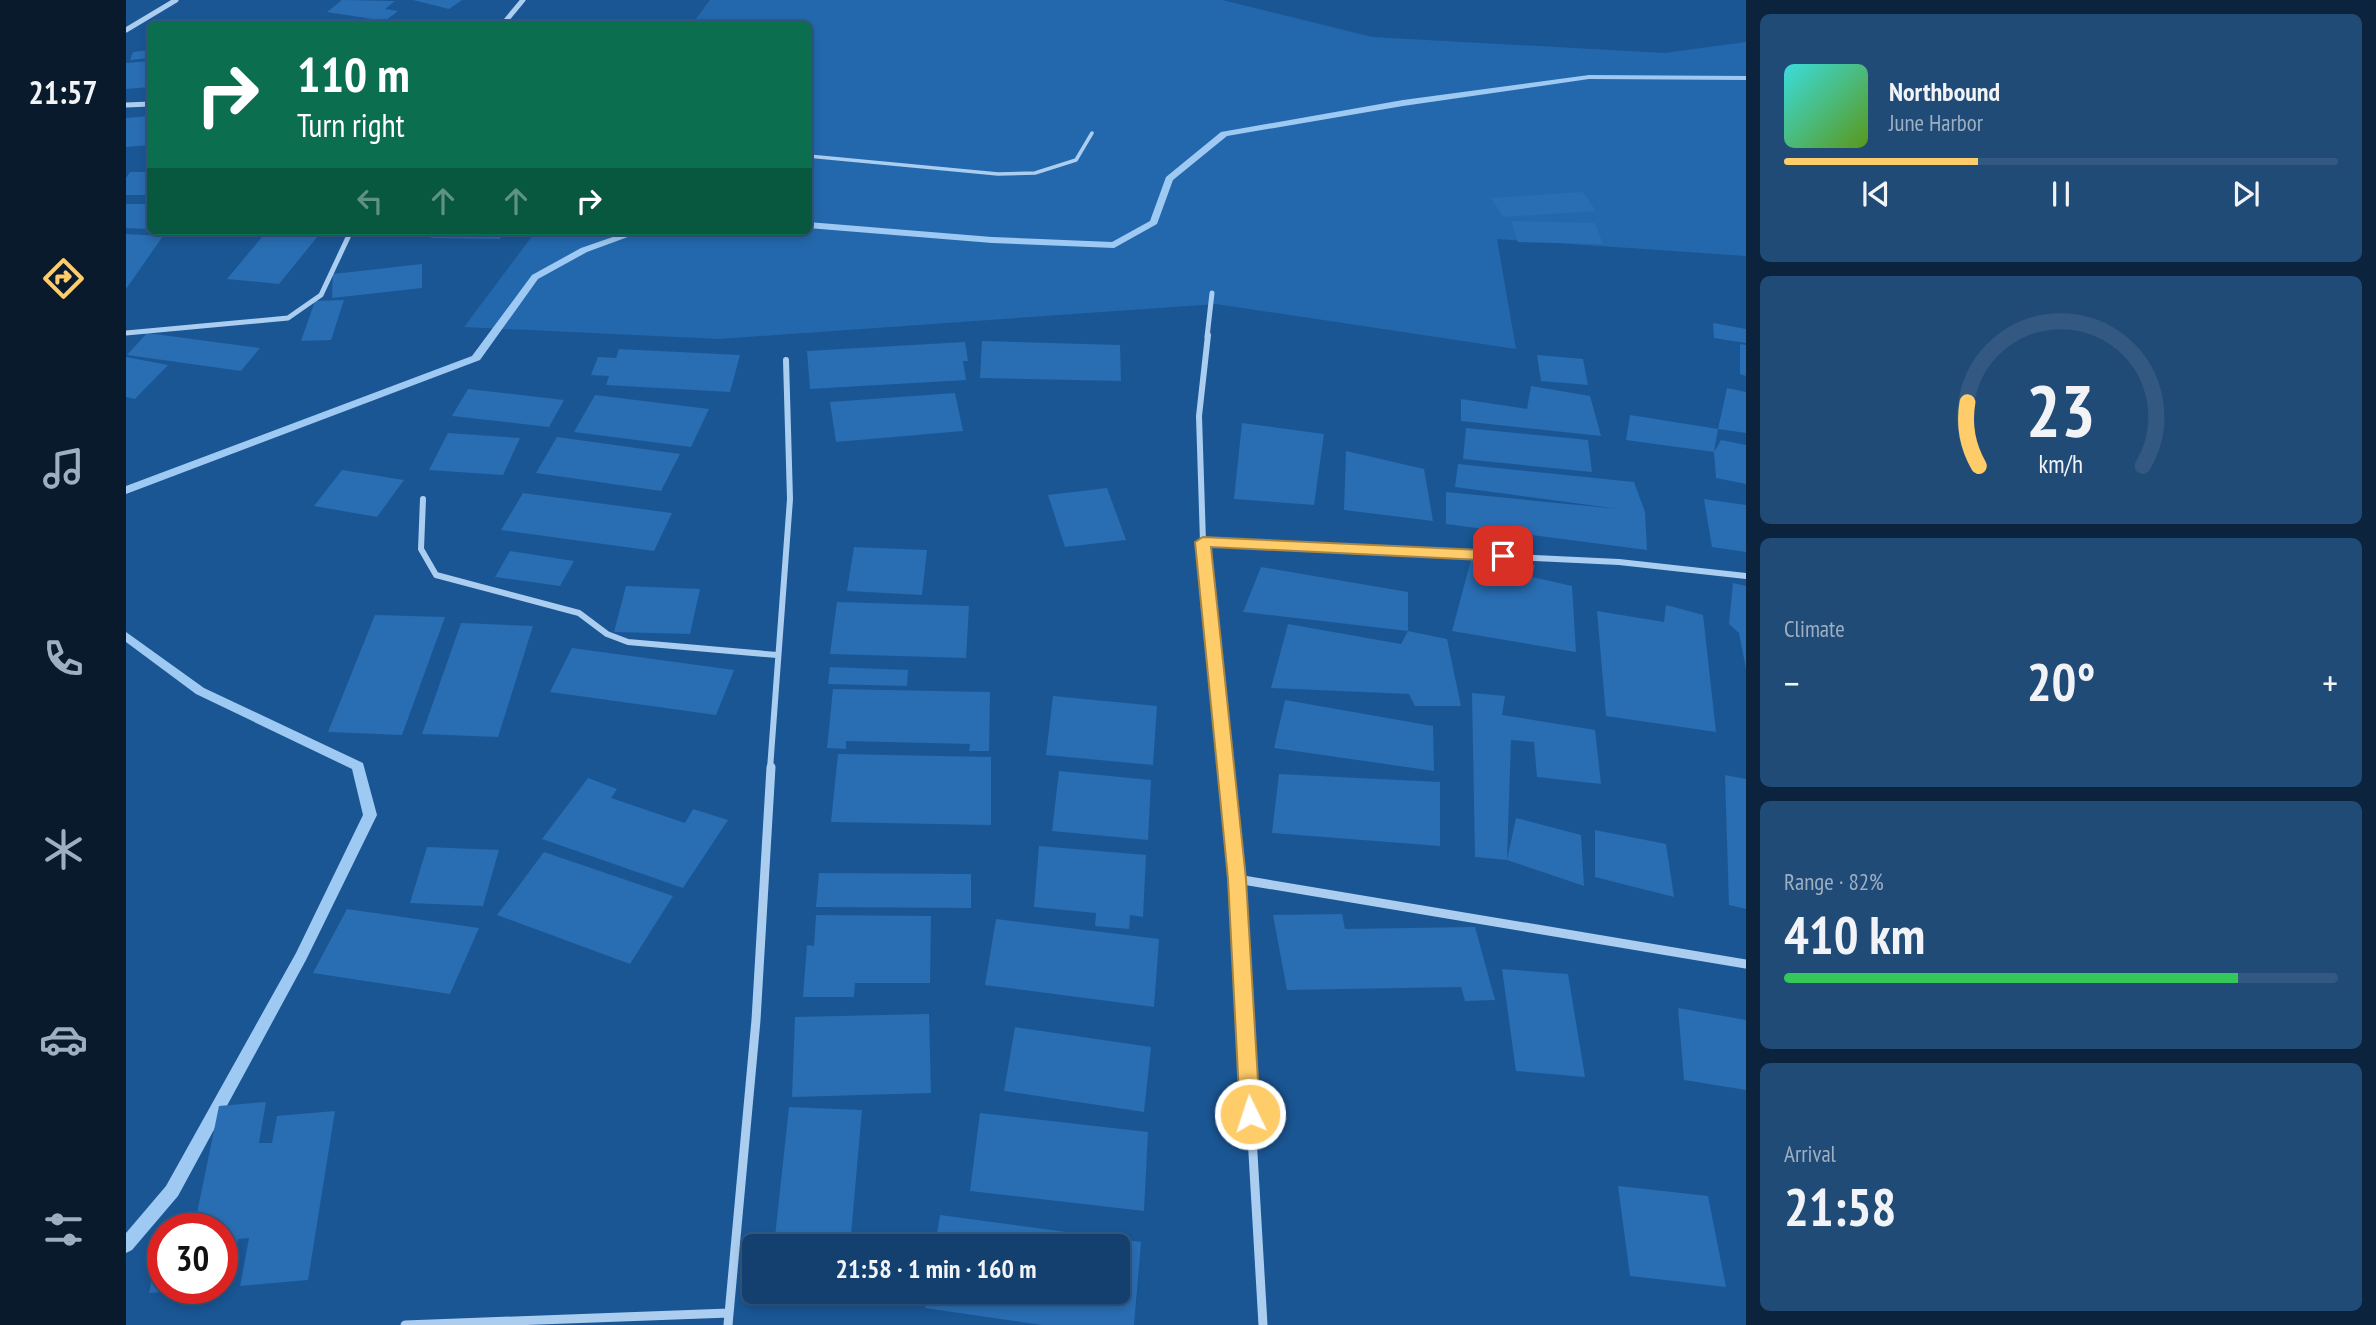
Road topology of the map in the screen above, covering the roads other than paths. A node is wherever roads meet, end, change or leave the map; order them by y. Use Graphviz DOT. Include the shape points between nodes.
graph roads {
  1 [pos="176,0"];
  2 [pos="523,0"];
  3 [pos="506,21"];
  4 [pos="126,30"];
  5 [pos="147,104"];
  6 [pos="126,105"];
  7 [pos="1091,133"];
  8 [pos="812,156"];
  9 [pos="349,235"];
  10 [pos="1212,293"];
  11 [pos="126,333"];
  12 [pos="786,360"];
  13 [pos="423,499"];
  14 [pos="1203,542"];
  15 [pos="1746,576"];
  16 [pos="777,655"];
  17 [pos="1237,879"];
  18 [pos="1746,964"];
  19 [pos="729,1313"];
  20 [pos="405,1325"];
  21 [pos="728,1325"];
  22 [pos="1263,1325"];
  1 -- 4 [label="street"];
  2 -- 3 [label="street"];
  5 -- 6 [label="street"];
  7 -- 8 [label="lane" via="1076,160 1035,173 998,174"];
  9 -- 11 [label="street" via="321,295 288,318"];
  10 -- 14 [label="street" via="1199,416"];
  12 -- 16 [label="street" via="790,499"];
  13 -- 16 [label="street" via="419,548 423,562 436,575 579,613 607,634 628,642"];
  14 -- 15 [label="street" via="1619,562"];
  14 -- 17 [label="street"];
  16 -- 19 [label="street" via="756,1020"];
  17 -- 18 [label="street"];
  17 -- 22 [label="street"];
  19 -- 20 [label="street"];
  19 -- 21 [label="street"];
}
